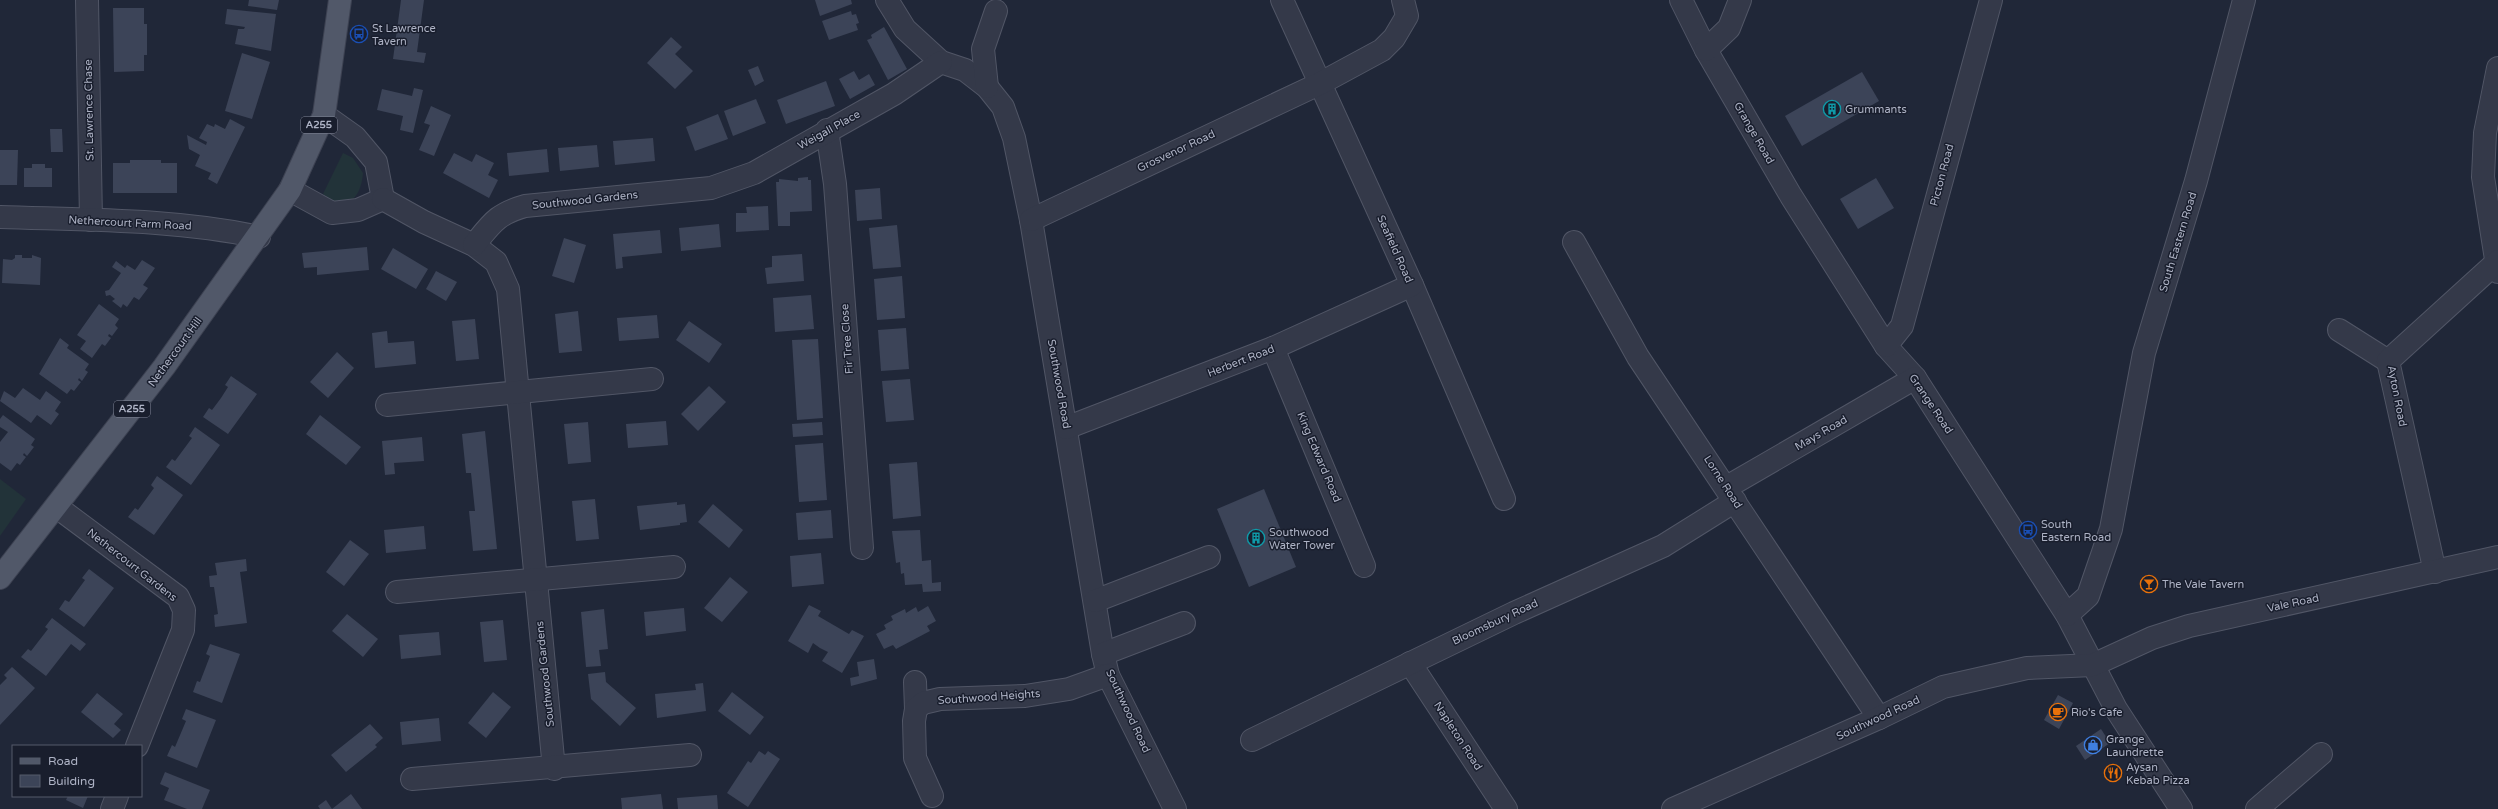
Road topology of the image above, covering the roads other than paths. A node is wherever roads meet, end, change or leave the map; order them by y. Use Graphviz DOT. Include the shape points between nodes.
graph roads {
  1 [pos="87,0"];
  2 [pos="340,0"];
  3 [pos="887,0"];
  4 [pos="1282,0"];
  5 [pos="1403,0"];
  6 [pos="1681,0"];
  7 [pos="1740,0"];
  8 [pos="1991,0"];
  9 [pos="2244,0"];
  10 [pos="996,11"];
  11 [pos="1706,50"];
  12 [pos="941,62"];
  13 [pos="2498,68"];
  14 [pos="1321,83"];
  15 [pos="987,87"];
  16 [pos="324,115"];
  17 [pos="827,130"];
  18 [pos="711,188"];
  19 [pos="290,190"];
  20 [pos="383,199"];
  21 [pos="0,217"];
  22 [pos="91,220"];
  23 [pos="1031,220"];
  24 [pos="259,237"];
  25 [pos="1574,242"];
  26 [pos="474,245"];
  27 [pos="2497,265"];
  28 [pos="1412,285"];
  29 [pos="2339,330"];
  30 [pos="1886,346"];
  31 [pos="1273,348"];
  32 [pos="2388,361"];
  33 [pos="1915,378"];
  34 [pos="652,379"];
  35 [pos="518,393"];
  36 [pos="387,405"];
  37 [pos="1066,428"];
  38 [pos="1731,494"];
  39 [pos="1504,499"];
  40 [pos="57,507"];
  41 [pos="862,548"];
  42 [pos="1208,556"];
  43 [pos="2498,557"];
  44 [pos="1364,566"];
  45 [pos="674,567"];
  46 [pos="2435,572"];
  47 [pos="0,578"];
  48 [pos="535,579"];
  49 [pos="397,592"];
  50 [pos="1095,601"];
  51 [pos="2067,615"];
  52 [pos="1184,623"];
  53 [pos="1103,654"];
  54 [pos="1410,663"];
  55 [pos="2093,664"];
  56 [pos="1108,675"];
  57 [pos="915,682"];
  58 [pos="916,709"];
  59 [pos="1879,718"];
  60 [pos="1252,740"];
  61 [pos="137,745"];
  62 [pos="2321,754"];
  63 [pos="690,755"];
  64 [pos="554,769"];
  65 [pos="412,780"];
  66 [pos="932,796"];
  67 [pos="117,797"];
  68 [pos="112,809"];
  69 [pos="1175,809"];
  70 [pos="1506,809"];
  71 [pos="1673,809"];
  72 [pos="2181,809"];
  73 [pos="2257,809"];
  1 -- 22 [label="street, St. Lawrence Chase"];
  2 -- 16 [label="main road, A255"];
  3 -- 12 [label="street, Southwood Road" via="905,29"];
  4 -- 14 [label="street, Seafield Road"];
  5 -- 14 [label="street, Grosvenor Road" via="1407,16 1394,38 1382,50"];
  6 -- 11 [label="street, Grange Road"];
  7 -- 11 [label="street" via="1729,28"];
  8 -- 30 [label="street, Picton Road" via="1902,326"];
  9 -- 51 [label="street, South Eastern Road" via="2196,181 2144,353 2111,528 2088,596"];
  10 -- 15 [label="street" via="983,49"];
  11 -- 30 [label="street, Grange Road" via="1791,196"];
  12 -- 15 [label="street, Southwood Road" via="965,70"];
  12 -- 17 [label="street, Weigall Place" via="894,94"];
  13 -- 27 [label="street" via="2485,133 2483,177"];
  14 -- 23 [label="street, Grosvenor Road"];
  14 -- 28 [label="street, Seafield Road"];
  15 -- 23 [label="street, Southwood Road" via="1003,107 1014,138"];
  16 -- 19 [label="main road, A255"];
  16 -- 20 [label="street" via="355,137 376,162"];
  17 -- 18 [label="street, Weigall Place" via="754,172"];
  17 -- 41 [label="street, Fir Tree Close" via="836,184"];
  18 -- 26 [label="street, Southwood Gardens" via="525,206 505,212"];
  19 -- 20 [label="street" via="332,213 358,210"];
  19 -- 24 [label="main road, A255"];
  20 -- 26 [label="street, Southwood Gardens" via="424,222"];
  21 -- 22 [label="street, Nethercourt Farm Road"];
  22 -- 24 [label="street, Nethercourt Farm Road" via="215,227"];
  23 -- 37 [label="street, Southwood Road"];
  24 -- 40 [label="main road, Nethercourt Hill / A255"];
  25 -- 38 [label="street, Lorne Road" via="1638,358"];
  26 -- 35 [label="street, Southwood Gardens" via="496,262 508,289"];
  27 -- 32 [label="street, Ayton Road"];
  28 -- 31 [label="street, Herbert Road"];
  28 -- 39 [label="street, Seafield Road"];
  29 -- 32 [label="street"];
  30 -- 33 [label="street, Grange Road"];
  31 -- 37 [label="street, Herbert Road"];
  31 -- 44 [label="street, King Edward Road"];
  32 -- 46 [label="street, Ayton Road"];
  33 -- 38 [label="street, Mays Road"];
  33 -- 51 [label="street, Grange Road"];
  34 -- 35 [label="street"];
  35 -- 36 [label="street"];
  35 -- 48 [label="street, Southwood Gardens"];
  37 -- 50 [label="street, Southwood Road"];
  38 -- 54 [label="street, Bloomsbury Road" via="1663,546 1514,612"];
  38 -- 59 [label="street, Lorne Road"];
  40 -- 47 [label="main road, Nethercourt Hill / A255"];
  40 -- 61 [label="street, Nethercourt Gardens" via="178,597 184,610 183,630"];
  42 -- 50 [label="street"];
  43 -- 46 [label="street, Vale Road"];
  45 -- 48 [label="street"];
  46 -- 55 [label="street, Vale Road" via="2189,626 2152,638"];
  48 -- 49 [label="street"];
  48 -- 64 [label="street, Southwood Gardens"];
  50 -- 53 [label="street, Southwood Road"];
  51 -- 55 [label="street, Grange Road"];
  52 -- 53 [label="street"];
  53 -- 56 [label="street, Southwood Road"];
  54 -- 60 [label="street, Bloomsbury Road"];
  54 -- 70 [label="street, Napleton Road"];
  55 -- 59 [label="street, Southwood Road" via="2027,668 1943,687"];
  55 -- 72 [label="street, Grange Road" via="2116,709"];
  56 -- 58 [label="street, Southwood Heights" via="1069,689 1025,696 940,699 922,703"];
  56 -- 69 [label="street, Southwood Road"];
  57 -- 58 [label="street"];
  58 -- 66 [label="street" via="915,758"];
  59 -- 71 [label="street, Southwood Road"];
  62 -- 73 [label="street"];
  63 -- 64 [label="street"];
  64 -- 65 [label="street"];
  67 -- 68 [label="street"];
}
